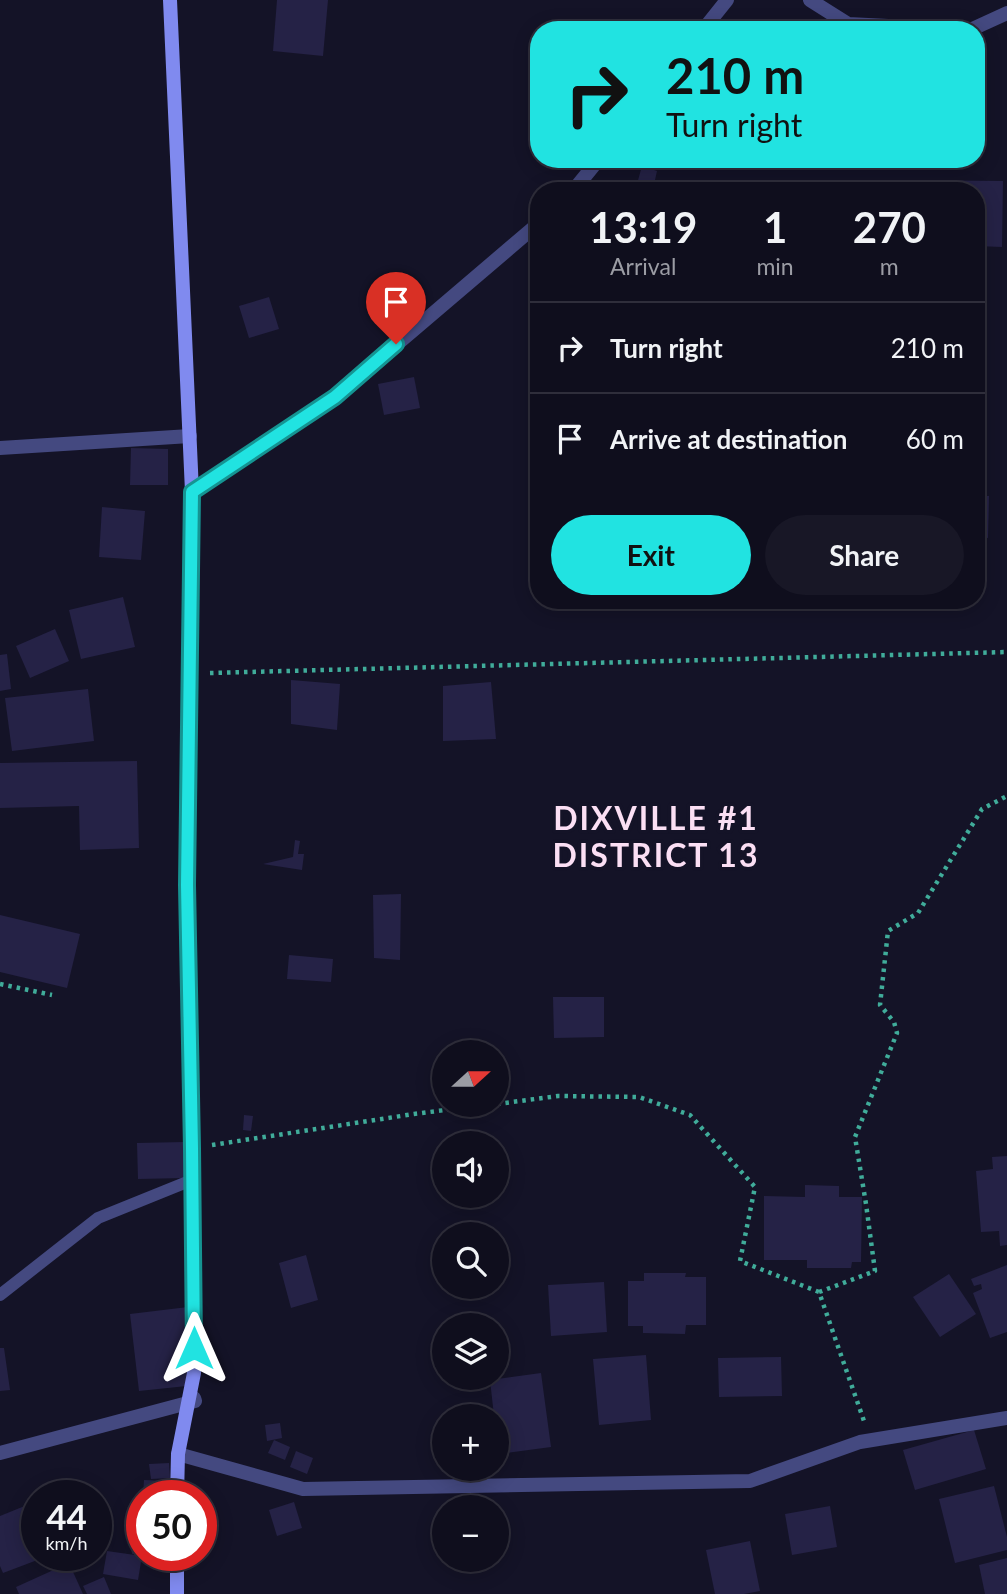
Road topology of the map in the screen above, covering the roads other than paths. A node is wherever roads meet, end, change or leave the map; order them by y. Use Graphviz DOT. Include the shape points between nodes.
graph roads {
  1 [pos="170,0"];
  2 [pos="727,0"];
  3 [pos="810,0"];
  4 [pos="1007,13"];
  5 [pos="710,21"];
  6 [pos="843,21"];
  7 [pos="985,23"];
  8 [pos="591,168"];
  9 [pos="580,182"];
  10 [pos="530,231"];
  11 [pos="190,436"];
  12 [pos="0,448"];
  13 [pos="192,492"];
  14 [pos="192,1148"];
  15 [pos="0,1295"];
  16 [pos="194,1373"];
  17 [pos="1007,1418"];
  18 [pos="0,1453"];
  19 [pos="178,1454"];
  20 [pos="177,1480"];
  21 [pos="177,1571"];
  22 [pos="177,1594"];
  1 -- 11 [label="main road"];
  2 -- 5 [label="street"];
  3 -- 6 [label="street"];
  4 -- 7 [label="street"];
  8 -- 9 [label="street"];
  10 -- 13 [label="street" via="335,397"];
  11 -- 12 [label="street"];
  11 -- 13 [label="main road"];
  13 -- 14 [label="main road" via="187,885"];
  14 -- 15 [label="lane" via="192,1180 98,1218"];
  14 -- 16 [label="main road"];
  16 -- 18 [label="street" via="195,1401"];
  16 -- 19 [label="main road"];
  17 -- 19 [label="street" via="874,1439 750,1481 303,1489"];
  19 -- 20 [label="main road"];
  21 -- 22 [label="main road"];
}
